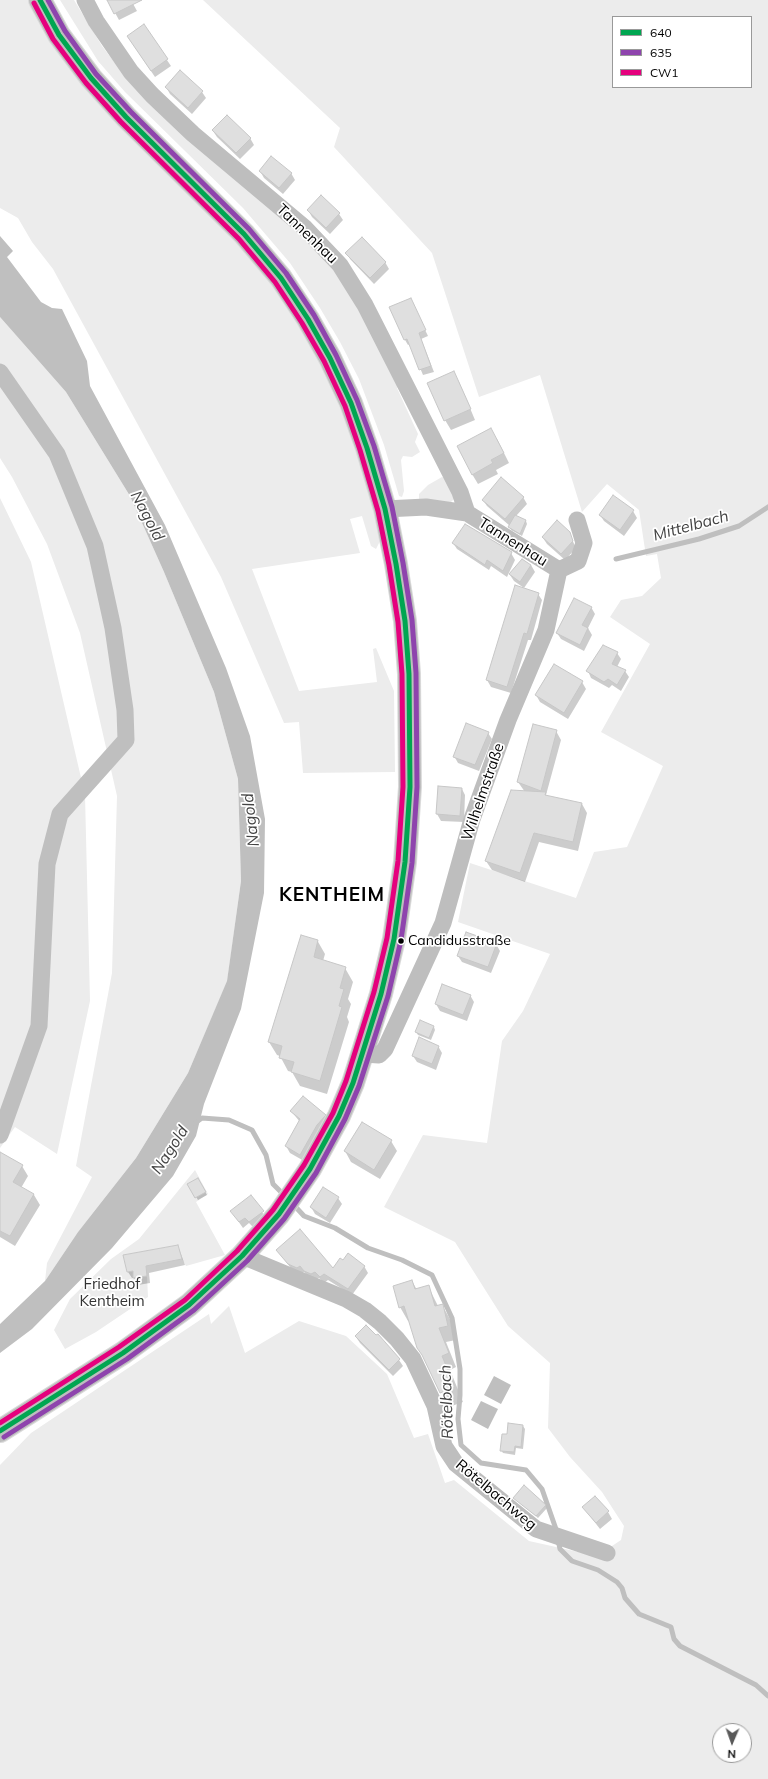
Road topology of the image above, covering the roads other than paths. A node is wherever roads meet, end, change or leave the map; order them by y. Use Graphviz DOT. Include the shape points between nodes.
graph roads {
  1 [pos="40,0"];
  2 [pos="85,0"];
  3 [pos="385,509"];
  4 [pos="467,513"];
  5 [pos="577,520"];
  6 [pos="559,570"];
  7 [pos="363,1054"];
  8 [pos="242,1256"];
  9 [pos="0,1430"];
  10 [pos="607,1553"];
  1 -- 3 [label="main road" via="59,35 91,78 126,117 244,234 281,278 330,358 351,403"];
  2 -- 4 [label="street, Tannenhau" via="96,21 131,72 152,95 193,134 305,228 340,266 372,319 460,492"];
  3 -- 4 [label="street, Tannenhau" via="426,507"];
  3 -- 7 [label="main road" via="405,621 411,727 410,787 405,862 394,939"];
  4 -- 6 [label="street, Tannenhau"];
  5 -- 6 [label="street" via="584,543 578,561"];
  6 -- 7 [label="street, Wilhelmstraße" via="546,630 508,720 475,812 443,923 385,1049 378,1055"];
  7 -- 8 [label="main road" via="339,1116 310,1169 279,1214"];
  8 -- 9 [label="main road" via="189,1305 160,1327 63,1392"];
  8 -- 10 [label="street, Rötelbachweg" via="346,1299 380,1322 413,1359 435,1406 444,1446 456,1464 536,1530"];
}
